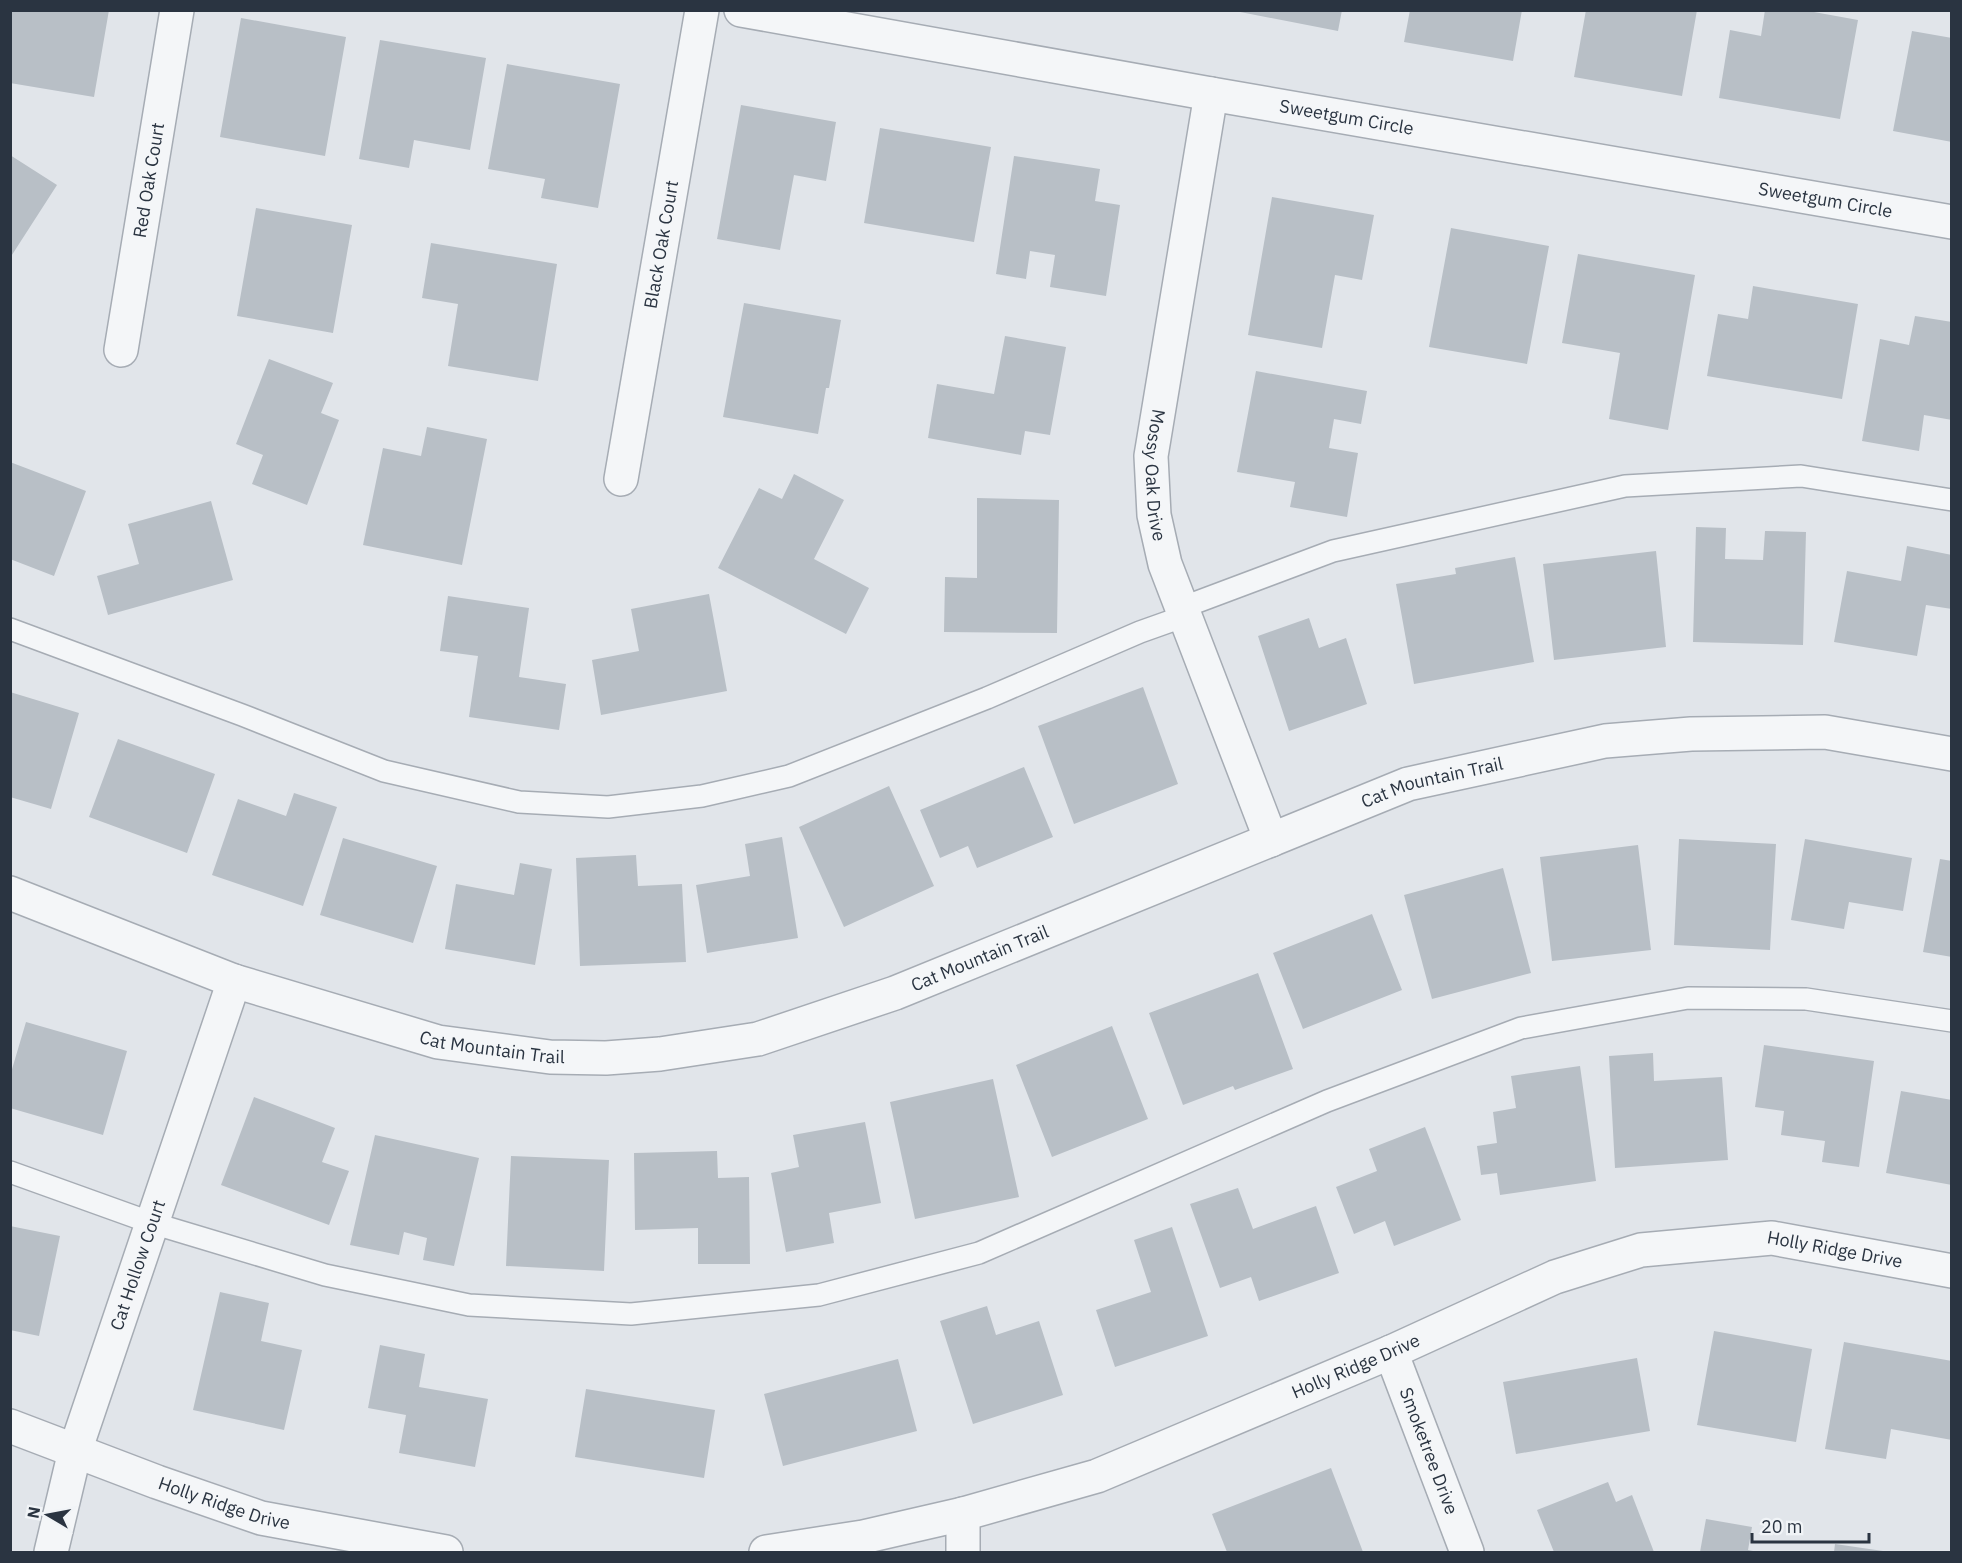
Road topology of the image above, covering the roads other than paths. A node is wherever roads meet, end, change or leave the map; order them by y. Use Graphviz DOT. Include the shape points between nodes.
graph roads {
  1 [pos="177,10"];
  2 [pos="702,10"];
  3 [pos="741,10"];
  4 [pos="1211,94"];
  5 [pos="1952,222"];
  6 [pos="121,350"];
  7 [pos="621,479"];
  8 [pos="1952,500"];
  9 [pos="1183,612"];
  10 [pos="10,629"];
  11 [pos="1952,754"];
  12 [pos="1271,840"];
  13 [pos="10,893"];
  14 [pos="234,981"];
  15 [pos="1952,1021"];
  16 [pos="10,1172"];
  17 [pos="152,1223"];
  18 [pos="1952,1271"];
  19 [pos="1391,1352"];
  20 [pos="10,1426"];
  21 [pos="75,1451"];
  22 [pos="963,1514"];
  23 [pos="51,1552"];
  24 [pos="446,1552"];
  25 [pos="766,1552"];
  26 [pos="963,1552"];
  27 [pos="1467,1552"];
  1 -- 6 [label="street, Red Oak Court"];
  2 -- 7 [label="street, Black Oak Court"];
  3 -- 4 [label="street, Sweetgum Circle"];
  4 -- 5 [label="street, Sweetgum Circle"];
  4 -- 9 [label="street, Mossy Oak Drive" via="1151,456 1154,515 1165,564"];
  8 -- 9 [label="lane" via="1801,476 1625,486 1333,551"];
  9 -- 10 [label="lane" via="987,698 789,776 702,796 608,807 519,802 384,771"];
  9 -- 12 [label="street, Mossy Oak Drive"];
  11 -- 12 [label="street, Cat Mountain Trail" via="1825,732 1691,734 1605,741 1408,784"];
  12 -- 14 [label="street, Cat Mountain Trail" via="896,993 758,1039 660,1054 550,1057 438,1042"];
  13 -- 14 [label="street, Cat Mountain Trail"];
  14 -- 17 [label="street, Cat Hollow Court"];
  15 -- 17 [label="lane" via="1806,999 1688,998 1521,1028 1327,1101 979,1253 807,1296 631,1314 468,1305 325,1275"];
  16 -- 17 [label="lane"];
  17 -- 21 [label="street, Cat Hollow Court"];
  18 -- 19 [label="street, Holly Ridge Drive" via="1772,1238 1641,1250 1555,1277"];
  19 -- 22 [label="street, Holly Ridge Drive" via="1097,1476"];
  19 -- 27 [label="street, Smoketree Drive"];
  20 -- 21 [label="street, Holly Ridge Drive"];
  21 -- 23 [label="street, Cat Hollow Court"];
  21 -- 24 [label="street, Holly Ridge Drive" via="261,1518"];
  22 -- 25 [label="street, Holly Ridge Drive" via="863,1537"];
  22 -- 26 [label="street"];
}
